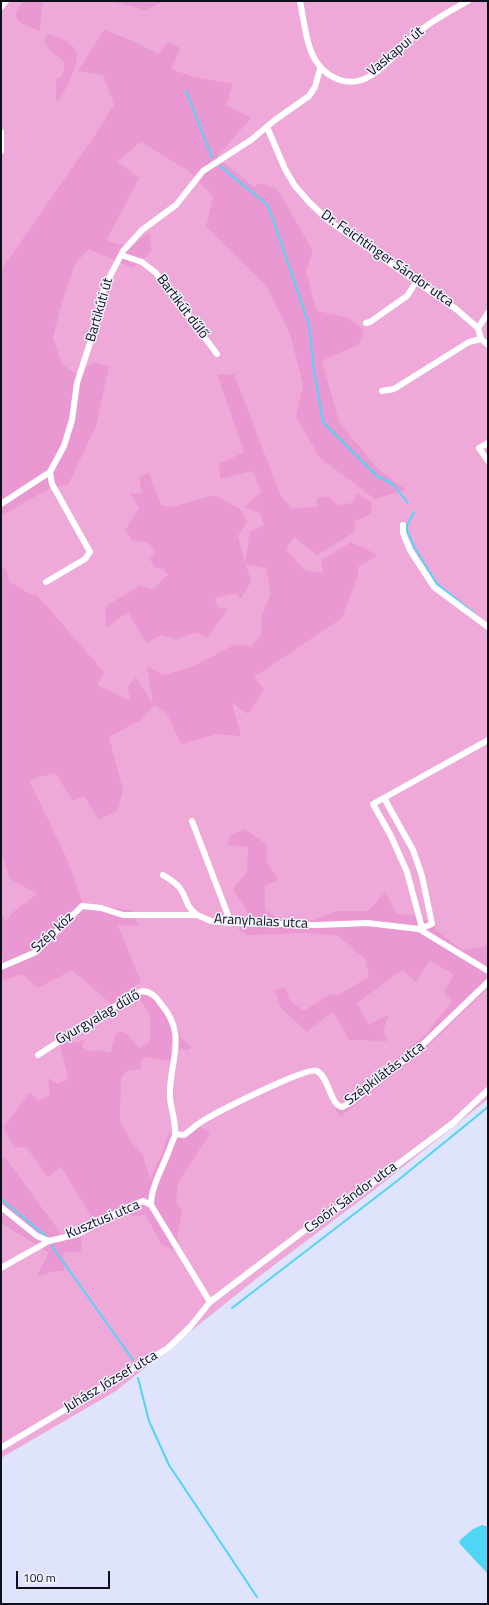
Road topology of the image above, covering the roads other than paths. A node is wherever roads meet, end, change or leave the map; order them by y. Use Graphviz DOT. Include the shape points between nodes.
graph roads {
  1 [pos="6,1"];
  2 [pos="300,1"];
  3 [pos="468,1"];
  4 [pos="1,7"];
  5 [pos="320,69"];
  6 [pos="267,126"];
  7 [pos="1,132"];
  8 [pos="1,152"];
  9 [pos="121,255"];
  10 [pos="416,282"];
  11 [pos="488,313"];
  12 [pos="366,323"];
  13 [pos="478,328"];
  14 [pos="480,339"];
  15 [pos="488,345"];
  16 [pos="217,354"];
  17 [pos="382,391"];
  18 [pos="488,443"];
  19 [pos="488,461"];
  20 [pos="50,472"];
  21 [pos="1,504"];
  22 [pos="402,525"];
  23 [pos="46,582"];
  24 [pos="488,627"];
  25 [pos="488,740"];
  26 [pos="384,798"];
  27 [pos="192,821"];
  28 [pos="163,875"];
  29 [pos="82,906"];
  30 [pos="197,915"];
  31 [pos="232,923"];
  32 [pos="420,928"];
  33 [pos="1,967"];
  34 [pos="488,971"];
  35 [pos="488,982"];
  36 [pos="38,1055"];
  37 [pos="488,1090"];
  38 [pos="175,1134"];
  39 [pos="151,1206"];
  40 [pos="1,1207"];
  41 [pos="49,1241"];
  42 [pos="1,1268"];
  43 [pos="210,1302"];
  44 [pos="1,1448"];
  1 -- 4 [label="street"];
  2 -- 5 [label="street" via="310,51"];
  3 -- 5 [label="street, Vaskapui út" via="417,33 380,68 363,80 342,81"];
  5 -- 6 [label="street, Bartikúti út" via="315,87 309,96"];
  6 -- 9 [label="street, Bartikúti út" via="251,140 200,174 176,206 142,230"];
  6 -- 10 [label="street, Dr. Feichtinger Sándor utca" via="285,169 295,186 310,203 329,221"];
  7 -- 8 [label="street"];
  9 -- 16 [label="street, Bartikút dűlő" via="142,262 156,273"];
  9 -- 20 [label="street, Bartikúti út" via="104,288 77,383 72,420 64,446"];
  10 -- 12 [label="street" via="407,296"];
  10 -- 13 [label="street, Dr. Feichtinger Sándor utca" via="456,309"];
  11 -- 13 [label="street"];
  13 -- 14 [label="street"];
  14 -- 15 [label="street"];
  14 -- 17 [label="street" via="469,342 394,389"];
  18 -- 19 [label="street" via="479,448"];
  20 -- 21 [label="street"];
  20 -- 23 [label="street" via="52,484 90,552 85,559"];
  22 -- 24 [label="street" via="410,550 434,587"];
  25 -- 26 [label="street"];
  26 -- 32 [label="street" via="373,804 408,872"];
  26 -- 32 [label="street" via="413,850 422,876 432,924"];
  27 -- 31 [label="street"];
  28 -- 30 [label="street" via="176,883 187,905"];
  29 -- 30 [label="street, Aranyhalas utca" via="101,908 123,915"];
  29 -- 33 [label="street, Szép köz" via="36,952"];
  30 -- 31 [label="street, Aranyhalas utca" via="211,921"];
  31 -- 32 [label="street, Aranyhalas utca" via="368,924"];
  32 -- 34 [label="street, Aranyhalas utca"];
  35 -- 38 [label="street, Szépkilátás utca" via="414,1053 342,1107 336,1103 324,1077 312,1070 225,1109 184,1135"];
  36 -- 38 [label="street, Gyurgyalag dűlő" via="142,991 149,992 169,1013 176,1034 170,1097"];
  37 -- 43 [label="street, Csoóri Sándor utca" via="453,1123"];
  38 -- 39 [label="street, Gyurgyalag dűlő" via="155,1185"];
  39 -- 41 [label="street, Kusztusi utca" via="143,1202 78,1234"];
  39 -- 43 [label="street, Kusztusi utca"];
  40 -- 41 [label="street, Kusztusi utca" via="29,1230"];
  41 -- 42 [label="street"];
  43 -- 44 [label="street, Juhász József utca" via="190,1327 168,1348"];
}
